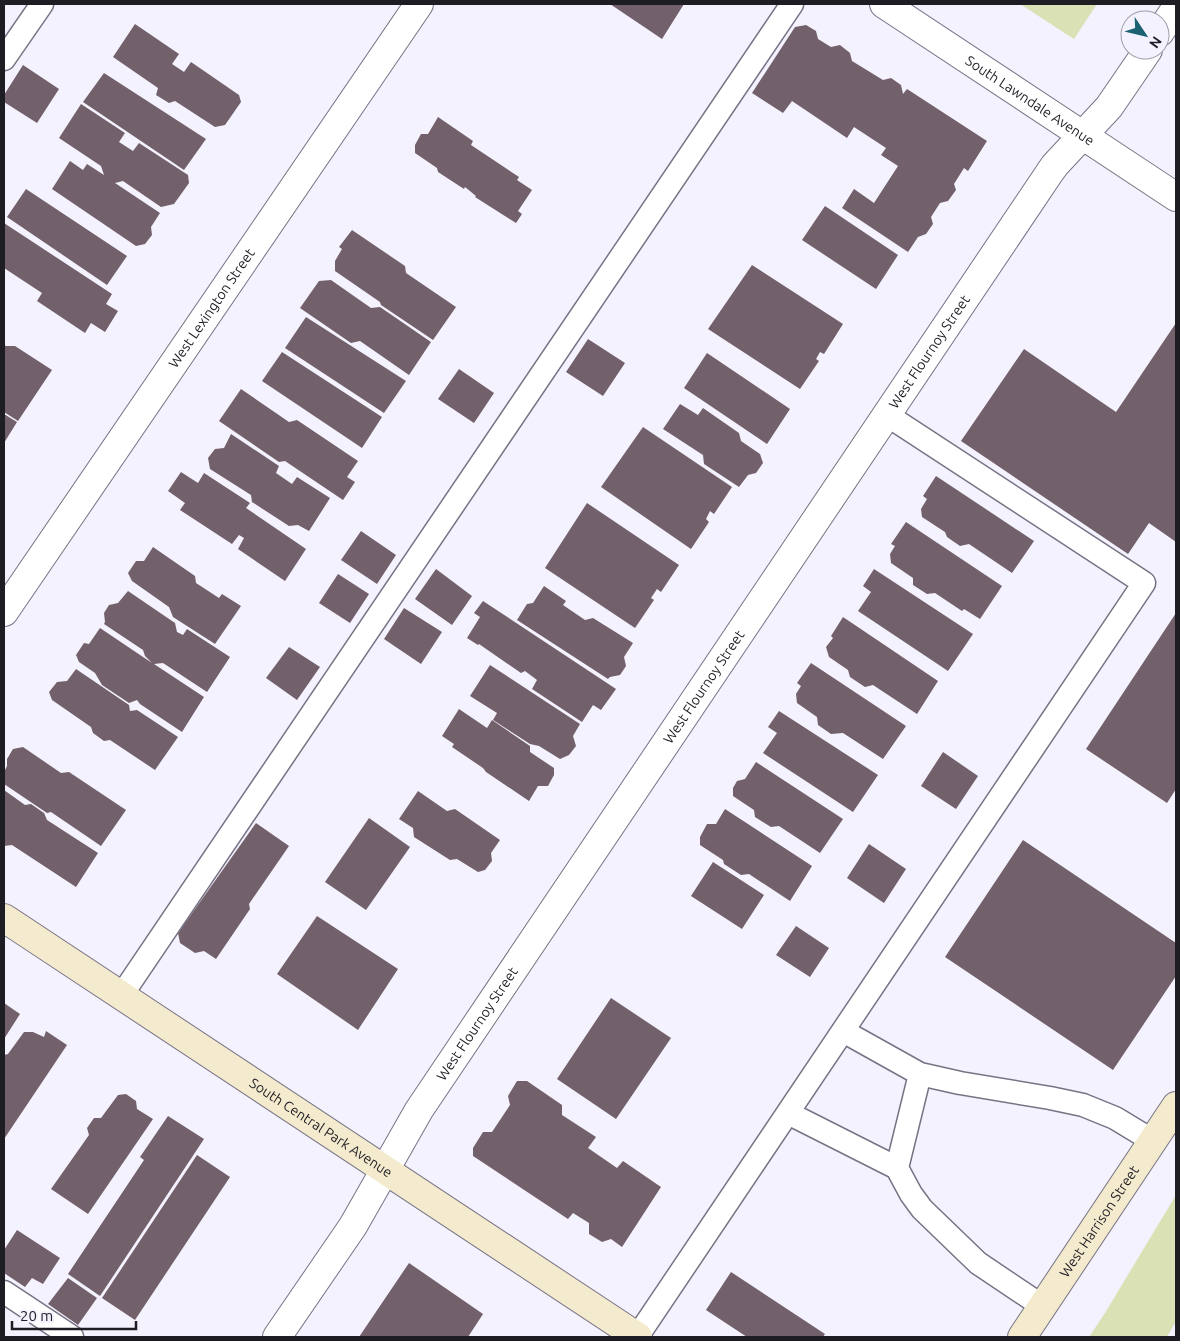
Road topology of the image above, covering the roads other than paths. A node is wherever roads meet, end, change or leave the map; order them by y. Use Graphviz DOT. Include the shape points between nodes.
graph roads {
  1 [pos="42,4"];
  2 [pos="419,4"];
  3 [pos="792,4"];
  4 [pos="884,4"];
  5 [pos="4,59"];
  6 [pos="1141,60"];
  7 [pos="1083,135"];
  8 [pos="1176,197"];
  9 [pos="887,415"];
  10 [pos="4,612"];
  11 [pos="4,918"];
  12 [pos="121,996"];
  13 [pos="844,1031"];
  14 [pos="920,1074"];
  15 [pos="1176,1106"];
  16 [pos="788,1113"];
  17 [pos="1153,1141"];
  18 [pos="897,1168"];
  19 [pos="384,1170"];
  20 [pos="4,1292"];
  21 [pos="1042,1306"];
  22 [pos="72,1337"];
  23 [pos="277,1337"];
  24 [pos="638,1337"];
  25 [pos="1022,1337"];
  1 -- 5 [label="lane"];
  2 -- 10 [label="street, West Lexington Street"];
  3 -- 12 [label="lane"];
  4 -- 7 [label="street, South Lawndale Avenue"];
  6 -- 7 [label="street, West Flournoy Street" via="1109,106"];
  7 -- 8 [label="street, South Lawndale Avenue"];
  7 -- 9 [label="street, West Flournoy Street" via="1050,172"];
  9 -- 13 [label="lane" via="1144,583"];
  9 -- 19 [label="street, West Flournoy Street" via="419,1110"];
  11 -- 12 [label="street, South Central Park Avenue"];
  12 -- 19 [label="street, South Central Park Avenue"];
  13 -- 14 [label="lane"];
  13 -- 16 [label="lane"];
  14 -- 17 [label="lane" via="1083,1105 1115,1118"];
  14 -- 18 [label="lane"];
  15 -- 17 [label="street, West Harrison Street"];
  16 -- 18 [label="lane"];
  16 -- 24 [label="lane"];
  17 -- 21 [label="street, West Harrison Street"];
  18 -- 21 [label="lane" via="922,1209 978,1263"];
  19 -- 23 [label="street, West Flournoy Street" via="353,1226"];
  19 -- 24 [label="street, South Central Park Avenue"];
  20 -- 22 [label="lane"];
  21 -- 25 [label="street, West Harrison Street"];
}
